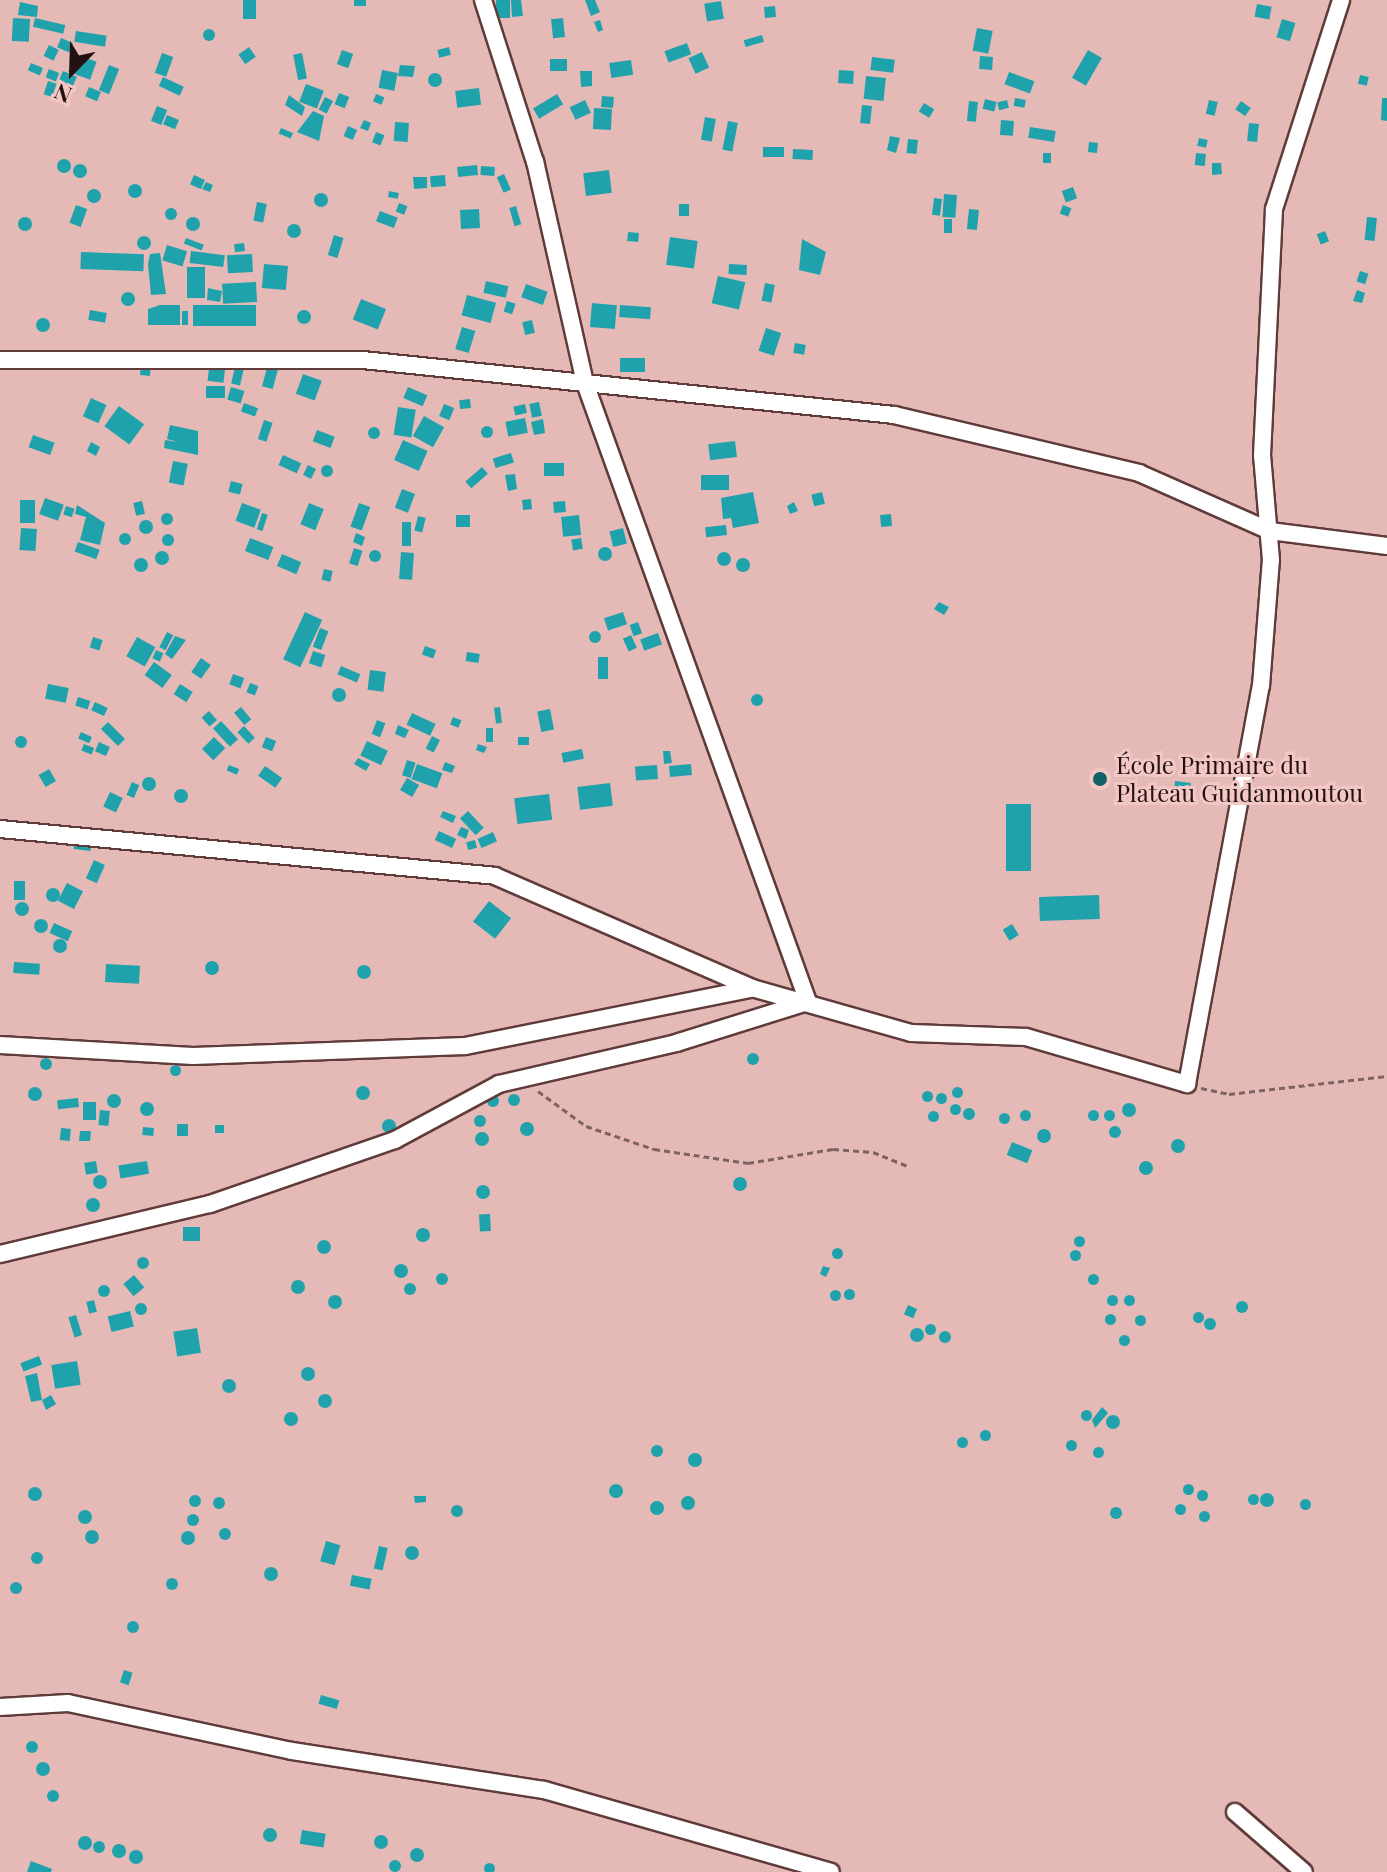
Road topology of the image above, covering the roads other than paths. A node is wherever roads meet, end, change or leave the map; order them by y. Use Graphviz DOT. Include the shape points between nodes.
graph roads {
  1 [pos="483,0"];
  2 [pos="1341,0"];
  3 [pos="0,360"];
  4 [pos="585,383"];
  5 [pos="1270,531"];
  6 [pos="1387,546"];
  7 [pos="0,829"];
  8 [pos="752,988"];
  9 [pos="808,1002"];
  10 [pos="0,1045"];
  11 [pos="0,1254"];
  12 [pos="0,1707"];
  13 [pos="1235,1812"];
  14 [pos="831,1872"];
  15 [pos="1304,1872"];
  1 -- 4 [label="street" via="535,162"];
  2 -- 5 [label="street" via="1274,209 1262,455"];
  3 -- 4 [label="street" via="363,360"];
  4 -- 5 [label="street" via="894,415 1139,473"];
  4 -- 9 [label="street"];
  5 -- 6 [label="street"];
  5 -- 9 [label="street" via="1261,686 1187,1084 1026,1037 911,1033"];
  7 -- 8 [label="street" via="495,876"];
  8 -- 9 [label="street"];
  8 -- 10 [label="street" via="465,1046 193,1056"];
  9 -- 11 [label="street" via="676,1043 499,1084 395,1140 277,1183"];
  12 -- 14 [label="street" via="68,1703 292,1751 544,1790"];
  13 -- 15 [label="street"];
}
